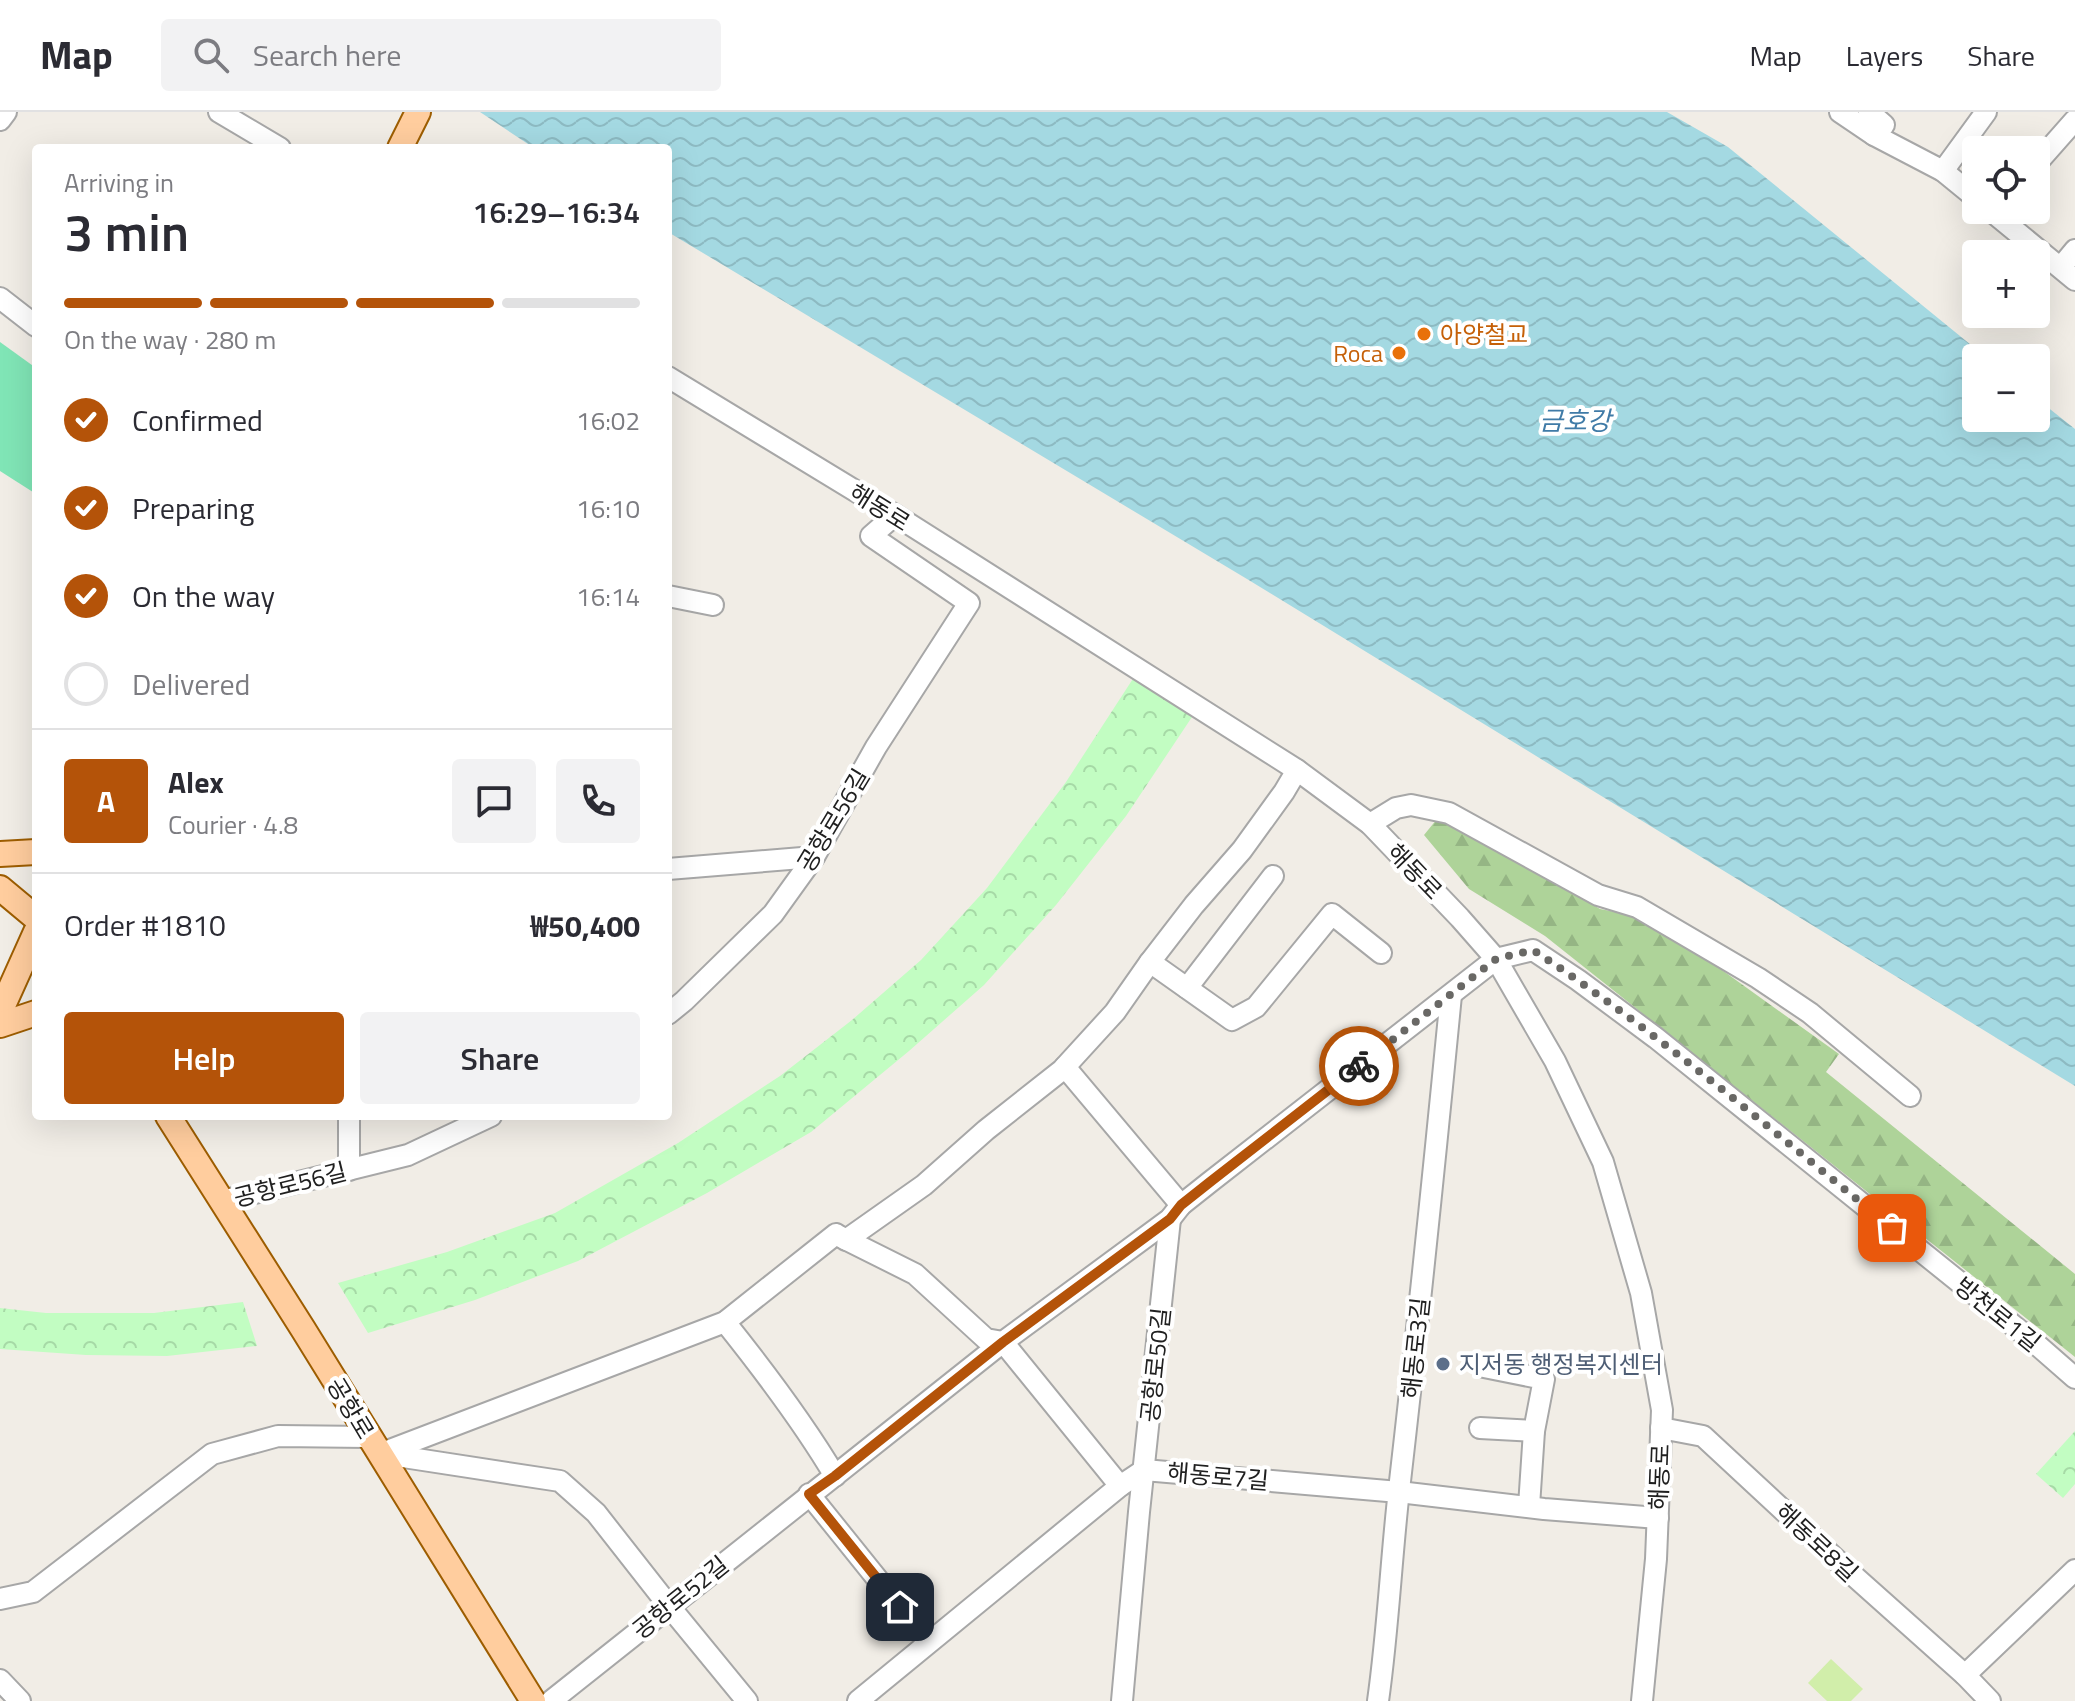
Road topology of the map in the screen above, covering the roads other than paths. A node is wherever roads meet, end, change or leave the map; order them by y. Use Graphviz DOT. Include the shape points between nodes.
graph roads {
  1 [pos="6,112"];
  2 [pos="219,112"];
  3 [pos="418,112"];
  4 [pos="1840,112"];
  5 [pos="1986,112"];
  6 [pos="0,120"];
  7 [pos="2075,120"];
  8 [pos="1880,121"];
  9 [pos="273,144"];
  10 [pos="402,144"];
  11 [pos="2050,148"];
  12 [pos="1943,171"];
  13 [pos="1962,187"];
  14 [pos="2008,224"];
  15 [pos="2075,250"];
  16 [pos="2068,274"];
  17 [pos="0,298"];
  18 [pos="32,323"];
  19 [pos="672,379"];
  20 [pos="895,515"];
  21 [pos="672,597"];
  22 [pos="713,605"];
  23 [pos="1297,770"];
  24 [pos="1370,824"];
  25 [pos="32,852"];
  26 [pos="0,854"];
  27 [pos="814,857"];
  28 [pos="672,869"];
  29 [pos="1273,876"];
  30 [pos="0,888"];
  31 [pos="32,915"];
  32 [pos="32,941"];
  33 [pos="1381,953"];
  34 [pos="1496,959"];
  35 [pos="1150,962"];
  36 [pos="1187,988"];
  37 [pos="1451,995"];
  38 [pos="673,1003"];
  39 [pos="0,1012"];
  40 [pos="32,1014"];
  41 [pos="0,1025"];
  42 [pos="1065,1067"];
  43 [pos="1910,1096"];
  44 [pos="171,1120"];
  45 [pos="349,1120"];
  46 [pos="482,1120"];
  47 [pos="349,1170"];
  48 [pos="222,1201"];
  49 [pos="1176,1212"];
  50 [pos="836,1234"];
  51 [pos="725,1322"];
  52 [pos="1003,1342"];
  53 [pos="1484,1367"];
  54 [pos="2075,1378"];
  55 [pos="1480,1428"];
  56 [pos="1661,1428"];
  57 [pos="1534,1431"];
  58 [pos="368,1437"];
  59 [pos="1144,1470"];
  60 [pos="835,1476"];
  61 [pos="1120,1486"];
  62 [pos="1399,1492"];
  63 [pos="809,1494"];
  64 [pos="1529,1506"];
  65 [pos="1658,1518"];
  66 [pos="2075,1570"];
  67 [pos="0,1599"];
  68 [pos="669,1606"];
  69 [pos="928,1642"];
  70 [pos="1965,1675"];
  71 [pos="0,1680"];
  72 [pos="20,1701"];
  73 [pos="533,1701"];
  74 [pos="551,1701"];
  75 [pos="747,1701"];
  76 [pos="858,1701"];
  77 [pos="1122,1701"];
  78 [pos="1378,1701"];
  79 [pos="1642,1701"];
  80 [pos="1990,1701"];
  1 -- 6 [label="street"];
  2 -- 9 [label="street"];
  3 -- 10 [label="main road"];
  4 -- 8 [label="street"];
  5 -- 12 [label="street"];
  7 -- 11 [label="street"];
  8 -- 12 [label="street"];
  12 -- 13 [label="street"];
  14 -- 16 [label="street"];
  15 -- 16 [label="street"];
  17 -- 18 [label="street"];
  19 -- 20 [label="street, 해동로"];
  20 -- 23 [label="street, 해동로"];
  20 -- 27 [label="street, 공항로56길" via="871,536 969,603 876,747"];
  21 -- 22 [label="street"];
  23 -- 24 [label="street, 해동로"];
  23 -- 35 [label="street" via="1242,850"];
  24 -- 34 [label="street, 해동로"];
  24 -- 43 [label="street" via="1411,805 1449,813 1598,895 1637,907 1810,1013"];
  25 -- 26 [label="main road"];
  27 -- 28 [label="street"];
  27 -- 38 [label="street, 공항로56길" via="773,914"];
  29 -- 36 [label="street"];
  30 -- 31 [label="main road"];
  32 -- 39 [label="main road"];
  33 -- 36 [label="street" via="1332,914 1256,1007 1232,1020"];
  34 -- 37 [label="street, 공항로52길"];
  34 -- 54 [label="street, 방천로1길" via="1533,950 1578,980"];
  34 -- 56 [label="street, 해동로" via="1555,1061 1603,1162 1641,1293"];
  35 -- 36 [label="street"];
  35 -- 42 [label="street" via="1115,1012"];
  37 -- 49 [label="street, 공항로52길"];
  37 -- 62 [label="street, 해동로3길"];
  40 -- 41 [label="main road"];
  42 -- 49 [label="street"];
  42 -- 50 [label="street" via="924,1185"];
  44 -- 48 [label="main road, 공항로"];
  45 -- 47 [label="street"];
  46 -- 47 [label="street, 공항로56길" via="408,1155"];
  47 -- 48 [label="street, 공항로56길"];
  48 -- 58 [label="main road, 공항로"];
  49 -- 52 [label="street, 공항로52길"];
  49 -- 59 [label="street, 공항로50길"];
  50 -- 51 [label="street"];
  50 -- 52 [label="street" via="915,1274 986,1339"];
  51 -- 60 [label="street" via="808,1430"];
  51 -- 68 [label="street" via="382,1453 560,1481 596,1513"];
  52 -- 60 [label="street, 공항로52길"];
  52 -- 61 [label="street"];
  53 -- 57 [label="street" via="1544,1379"];
  55 -- 57 [label="street"];
  56 -- 65 [label="street, 해동로"];
  56 -- 70 [label="street, 해동로8길" via="1703,1436"];
  57 -- 64 [label="street"];
  58 -- 67 [label="street" via="278,1436 212,1454 33,1592"];
  58 -- 73 [label="main road, 공항로"];
  59 -- 61 [label="street, 해동로7길"];
  59 -- 62 [label="street, 해동로7길"];
  59 -- 77 [label="street, 공항로50길"];
  60 -- 63 [label="street, 공항로52길"];
  61 -- 69 [label="street, 해동로7길"];
  62 -- 64 [label="street, 해동로7길"];
  62 -- 78 [label="street, 해동로3길"];
  63 -- 68 [label="street, 공항로52길"];
  63 -- 69 [label="street"];
  64 -- 65 [label="street, 해동로7길"];
  65 -- 79 [label="street, 해동로"];
  66 -- 70 [label="street"];
  68 -- 74 [label="street, 공항로52길"];
  68 -- 75 [label="street"];
  69 -- 76 [label="street, 해동로7길"];
  70 -- 80 [label="street, 해동로8길"];
  71 -- 72 [label="street"];
}
